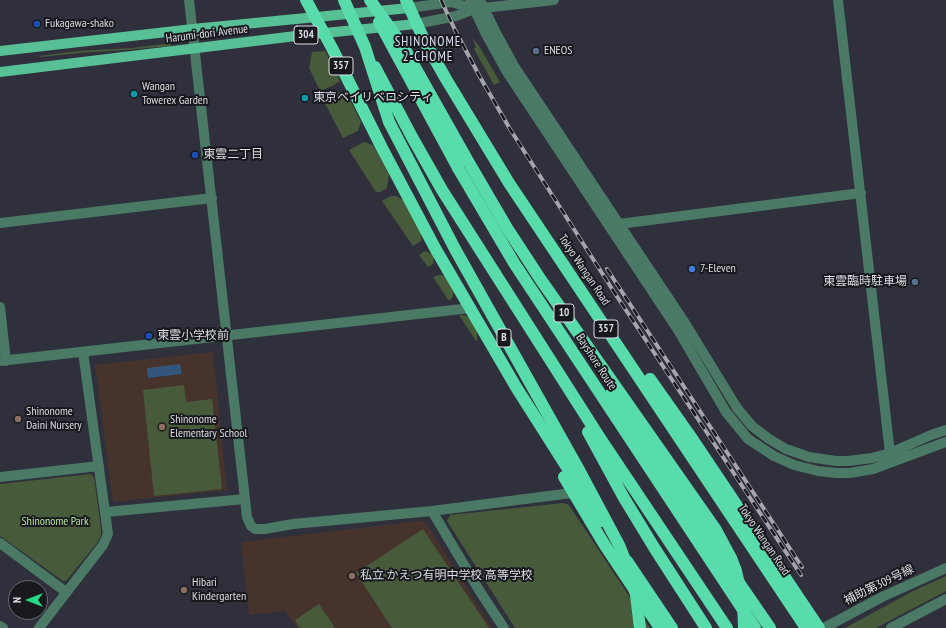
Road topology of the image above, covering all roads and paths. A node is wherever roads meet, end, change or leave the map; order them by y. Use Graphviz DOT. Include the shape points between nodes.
graph roads {
  1 [pos="190,0"];
  2 [pos="306,0"];
  3 [pos="344,0"];
  4 [pos="368,0"];
  5 [pos="554,0"];
  6 [pos="838,0"];
  7 [pos="407,4"];
  8 [pos="477,4"];
  9 [pos="314,17"];
  10 [pos="416,24"];
  11 [pos="193,29"];
  12 [pos="323,33"];
  13 [pos="365,47"];
  14 [pos="195,48"];
  15 [pos="0,51"];
  16 [pos="0,72"];
  17 [pos="861,193"];
  18 [pos="212,198"];
  19 [pos="0,223"];
  20 [pos="619,224"];
  21 [pos="514,263"];
  22 [pos="494,274"];
  23 [pos="0,307"];
  24 [pos="470,308"];
  25 [pos="228,335"];
  26 [pos="615,341"];
  27 [pos="83,352"];
  28 [pos="3,361"];
  29 [pos="516,387"];
  30 [pos="946,430"];
  31 [pos="946,442"];
  32 [pos="890,453"];
  33 [pos="99,466"];
  34 [pos="0,477"];
  35 [pos="572,492"];
  36 [pos="245,499"];
  37 [pos="432,511"];
  38 [pos="106,512"];
  39 [pos="0,543"];
  40 [pos="946,568"];
  41 [pos="66,592"];
  42 [pos="946,599"];
  43 [pos="0,626"];
  44 [pos="3,628"];
  45 [pos="39,628"];
  46 [pos="504,628"];
  47 [pos="640,628"];
  48 [pos="660,628"];
  49 [pos="672,628"];
  50 [pos="706,628"];
  51 [pos="727,628"];
  52 [pos="744,628"];
  53 [pos="754,628"];
  54 [pos="770,628"];
  55 [pos="806,628"];
  56 [pos="819,628"];
  57 [pos="824,628"];
  58 [pos="891,628"];
  1 -- 11 [label="street"];
  2 -- 9 [label="highway, 357"];
  3 -- 13 [label="highway, B, bridge"];
  4 -- 21 [label="highway, Bayshore Route, bridge" via="393,51"];
  4 -- 52 [label="highway, 10, bridge" via="403,46 507,228 716,530 736,571"];
  5 -- 8 [label="street"];
  6 -- 17 [label="street"];
  7 -- 8 [label="street"];
  7 -- 9 [label="main road, 304"];
  7 -- 10 [label="highway, Tokyo Wangan Road / 357"];
  8 -- 10 [label="street" via="456,16"];
  8 -- 20 [label="street" via="514,66"];
  8 -- 31 [label="street" via="507,72 678,330 726,412 748,438 769,453 794,465 836,473 873,469"];
  9 -- 11 [label="main road, Harumi-dori Avenue / 304"];
  9 -- 12 [label="highway, 357"];
  10 -- 12 [label="main road, Harumi-dori Avenue / 304"];
  10 -- 26 [label="highway, Tokyo Wangan Road / 357" via="517,196"];
  11 -- 14 [label="street"];
  11 -- 15 [label="main road, Harumi-dori Avenue / 304"];
  12 -- 14 [label="main road, Harumi-dori Avenue / 304"];
  12 -- 24 [label="highway, 357" via="435,248"];
  13 -- 22 [label="highway, B, bridge" via="442,190"];
  13 -- 47 [label="highway, B, bridge" via="389,122 490,314 619,545 636,595"];
  14 -- 16 [label="main road, Harumi-dori Avenue / 304"];
  14 -- 18 [label="street"];
  17 -- 20 [label="street"];
  17 -- 32 [label="street"];
  18 -- 19 [label="street"];
  18 -- 25 [label="street"];
  20 -- 32 [label="street" via="685,323 737,408 761,434 786,449 821,459 848,461"];
  21 -- 53 [label="highway, Bayshore Route"];
  21 -- 54 [label="highway" via="625,416"];
  22 -- 50 [label="highway" via="506,299 586,429 624,498"];
  22 -- 51 [label="highway, B"];
  23 -- 28 [label="street"];
  24 -- 25 [label="street"];
  24 -- 29 [label="highway, 357"];
  25 -- 27 [label="street"];
  25 -- 36 [label="street"];
  26 -- 55 [label="highway, Tokyo Wangan Road / 357"];
  26 -- 56 [label="highway, 357" via="641,366"];
  27 -- 28 [label="street"];
  27 -- 33 [label="street"];
  29 -- 35 [label="highway"];
  29 -- 49 [label="highway, 357"];
  30 -- 32 [label="street"];
  33 -- 34 [label="street"];
  33 -- 38 [label="street"];
  35 -- 37 [label="street"];
  35 -- 48 [label="highway"];
  36 -- 37 [label="street" via="249,523 255,528 265,529"];
  36 -- 38 [label="street"];
  37 -- 46 [label="street"];
  38 -- 41 [label="street" via="106,542"];
  39 -- 41 [label="street"];
  40 -- 57 [label="street, 補助第309号線" via="882,597"];
  41 -- 45 [label="street"];
  42 -- 58 [label="street"];
  43 -- 44 [label="street"];
}
